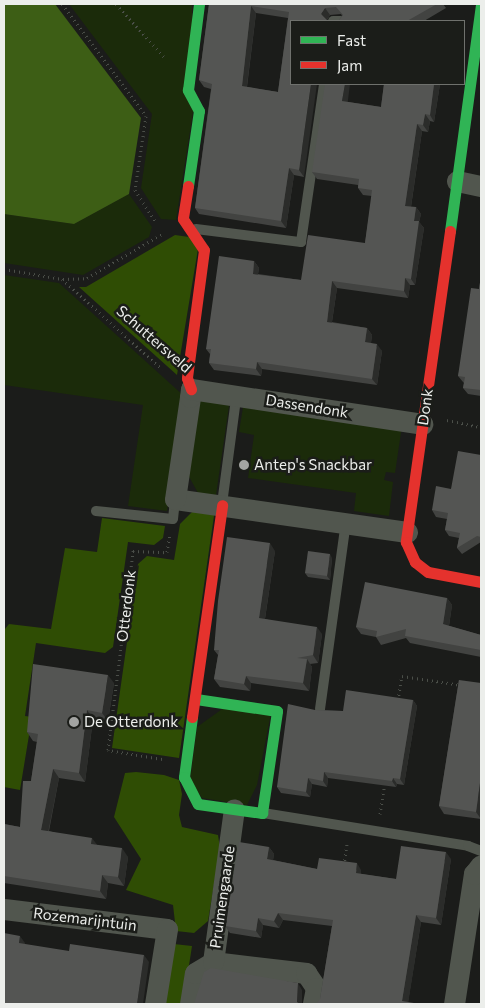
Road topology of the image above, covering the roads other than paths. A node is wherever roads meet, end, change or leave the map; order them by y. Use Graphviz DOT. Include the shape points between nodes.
graph roads {
  1 [pos="199,4"];
  2 [pos="481,6"];
  3 [pos="465,36"];
  4 [pos="477,38"];
  5 [pos="324,85"];
  6 [pos="457,181"];
  7 [pos="481,186"];
  8 [pos="190,229"];
  9 [pos="191,389"];
  10 [pos="235,407"];
  11 [pos="422,424"];
  12 [pos="222,506"];
  13 [pos="174,509"];
  14 [pos="96,511"];
  15 [pos="346,522"];
  16 [pos="407,532"];
  17 [pos="481,582"];
  18 [pos="196,699"];
  19 [pos="320,709"];
  20 [pos="234,809"];
  21 [pos="262,813"];
  22 [pos="481,851"];
  23 [pos="481,865"];
  24 [pos="4,909"];
  25 [pos="213,962"];
  26 [pos="155,1004"];
  27 [pos="190,1004"];
  28 [pos="314,1004"];
  29 [pos="454,1004"];
  1 -- 8 [label="street, Schuttersveld" via="189,85 199,111 183,219"];
  2 -- 4 [label="street, Donk"];
  3 -- 4 [label="lane"];
  4 -- 6 [label="street, Donk"];
  5 -- 8 [label="lane" via="301,242"];
  6 -- 7 [label="street"];
  6 -- 11 [label="street, Donk"];
  8 -- 9 [label="street, Schuttersveld" via="204,250 187,378"];
  9 -- 11 [label="street, Dassendonk"];
  9 -- 13 [label="street"];
  10 -- 12 [label="lane"];
  11 -- 16 [label="street, Donk"];
  12 -- 13 [label="street"];
  12 -- 15 [label="street"];
  12 -- 18 [label="street"];
  13 -- 14 [label="lane"];
  15 -- 16 [label="street"];
  15 -- 19 [label="lane"];
  16 -- 17 [label="street, Donk" via="406,542 415,562 428,572"];
  18 -- 20 [label="street" via="184,777 198,804"];
  18 -- 21 [label="street" via="277,711"];
  20 -- 21 [label="street"];
  20 -- 25 [label="street, Pruimengaarde"];
  21 -- 22 [label="lane" via="468,846"];
  23 -- 29 [label="street" via="474,874"];
  24 -- 26 [label="street, Rozemarijntuin" via="167,929"];
  25 -- 27 [label="street, Pruimengaarde" via="195,974"];
  25 -- 28 [label="street" via="306,973 316,988"];
}
